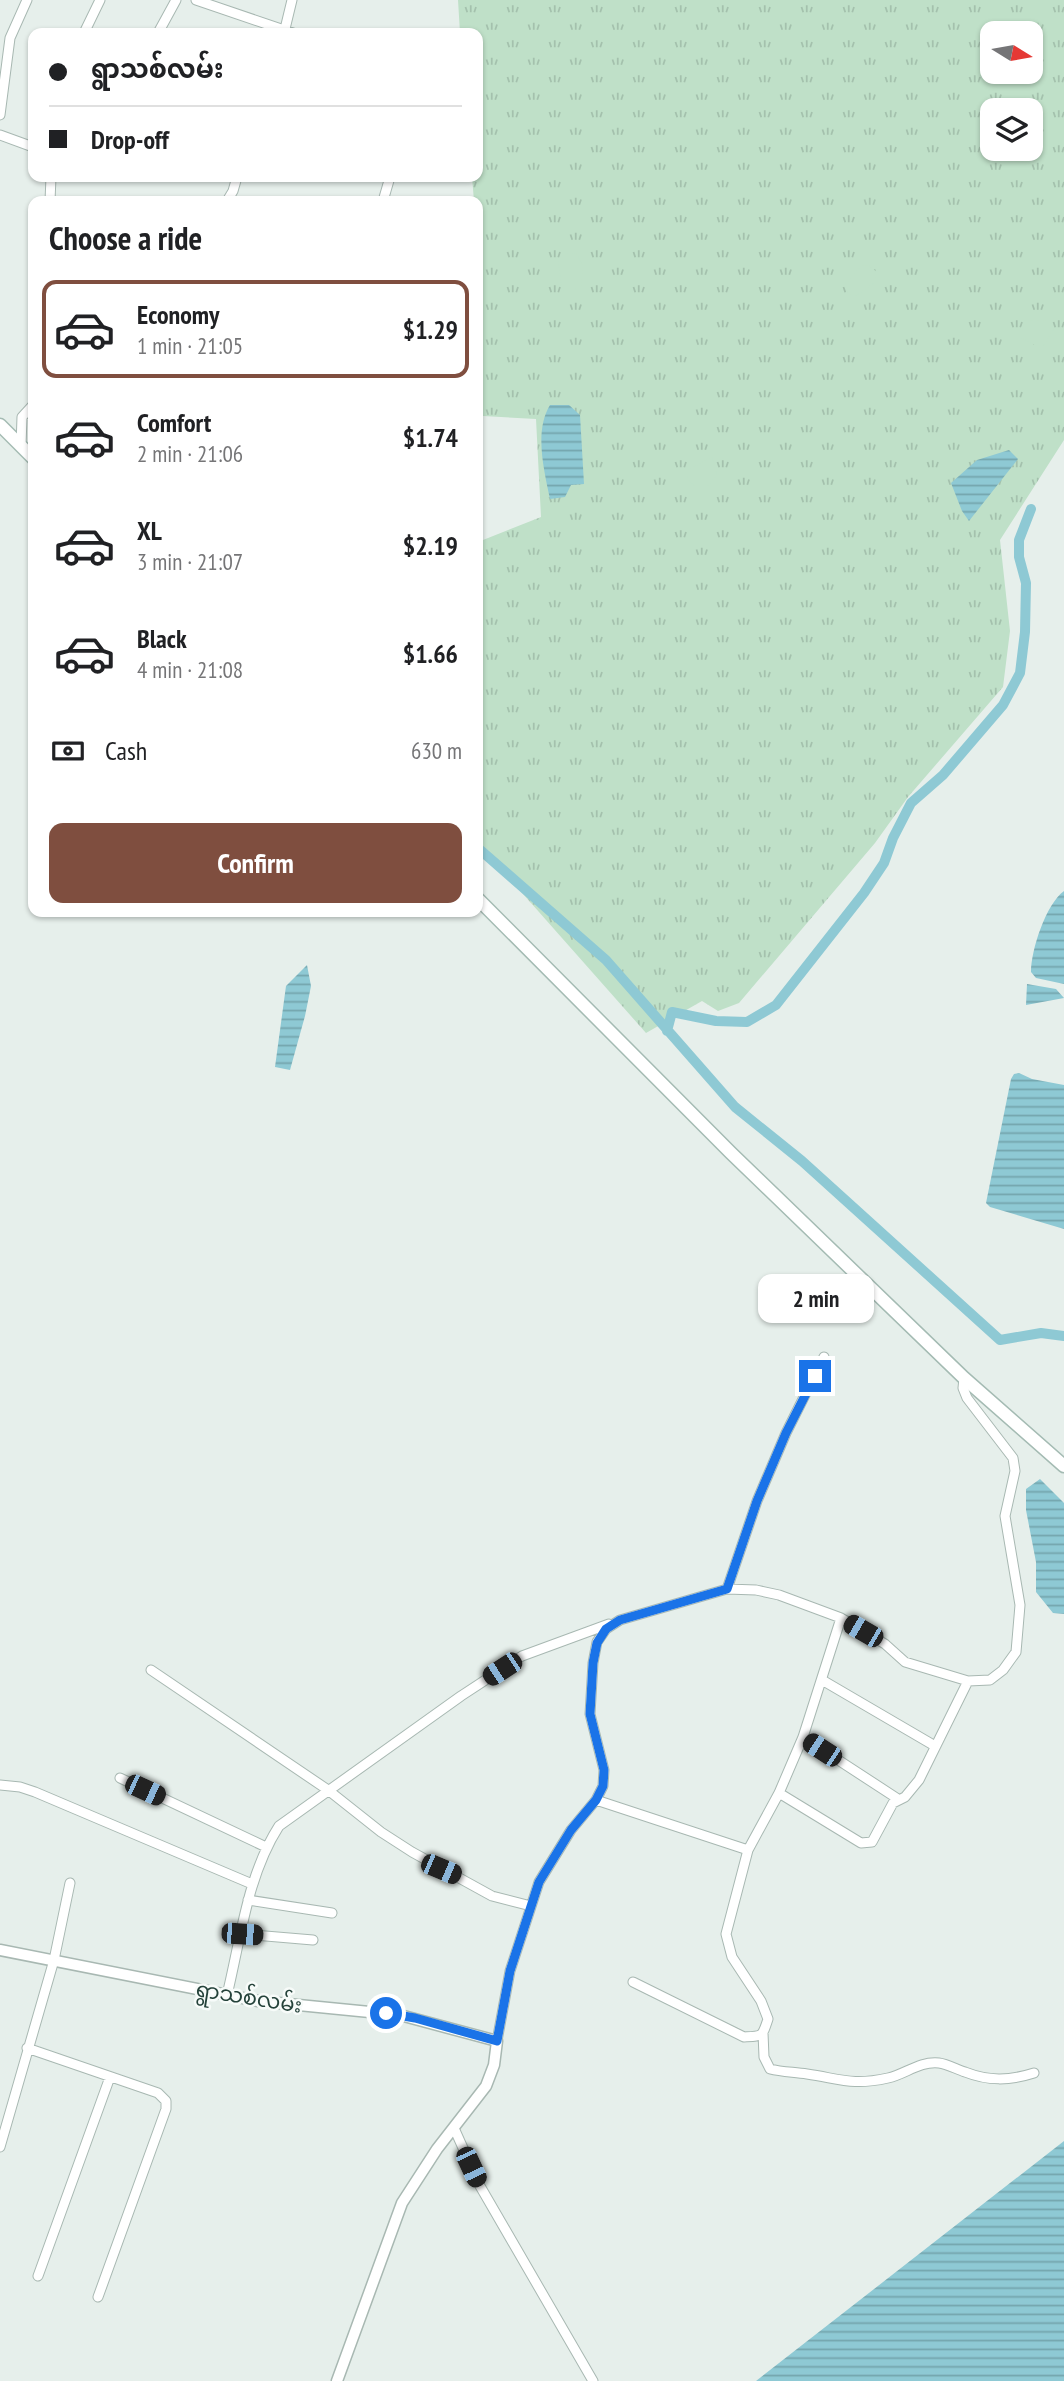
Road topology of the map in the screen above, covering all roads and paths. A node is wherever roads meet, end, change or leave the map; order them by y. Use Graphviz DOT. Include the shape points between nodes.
graph roads {
  1 [pos="27,0"];
  2 [pos="100,0"];
  3 [pos="176,0"];
  4 [pos="196,0"];
  5 [pos="292,0"];
  6 [pos="86,28"];
  7 [pos="162,28"];
  8 [pos="276,28"];
  9 [pos="288,28"];
  10 [pos="0,115"];
  11 [pos="0,135"];
  12 [pos="28,145"];
  13 [pos="28,410"];
  14 [pos="0,425"];
  15 [pos="21,446"];
  16 [pos="28,453"];
  17 [pos="483,904"];
  18 [pos="824,1356"];
  19 [pos="964,1378"];
  20 [pos="1064,1466"];
  21 [pos="727,1589"];
  22 [pos="841,1618"];
  23 [pos="620,1620"];
  24 [pos="151,1670"];
  25 [pos="822,1680"];
  26 [pos="968,1681"];
  27 [pos="803,1737"];
  28 [pos="935,1746"];
  29 [pos="120,1778"];
  30 [pos="0,1785"];
  31 [pos="328,1790"];
  32 [pos="779,1793"];
  33 [pos="898,1799"];
  34 [pos="596,1800"];
  35 [pos="266,1847"];
  36 [pos="748,1850"];
  37 [pos="70,1883"];
  38 [pos="252,1884"];
  39 [pos="248,1900"];
  40 [pos="531,1906"];
  41 [pos="332,1913"];
  42 [pos="242,1934"];
  43 [pos="313,1940"];
  44 [pos="0,1950"];
  45 [pos="54,1960"];
  46 [pos="633,1982"];
  47 [pos="227,1995"];
  48 [pos="763,2033"];
  49 [pos="497,2041"];
  50 [pos="27,2048"];
  51 [pos="1034,2073"];
  52 [pos="110,2077"];
  53 [pos="454,2128"];
  54 [pos="0,2147"];
  55 [pos="38,2276"];
  56 [pos="98,2297"];
  57 [pos="337,2381"];
  58 [pos="593,2381"];
  1 -- 10 [label="street" via="10,38"];
  2 -- 6 [label="street"];
  3 -- 7 [label="street"];
  4 -- 8 [label="street"];
  5 -- 9 [label="street"];
  11 -- 12 [label="street"];
  13 -- 15 [label="street" via="22,417"];
  14 -- 15 [label="main road"];
  15 -- 16 [label="main road"];
  17 -- 19 [label="main road"];
  18 -- 21 [label="street" via="757,1501"];
  19 -- 20 [label="main road"];
  19 -- 26 [label="street" via="967,1398 1013,1458 1015,1471 1005,1516 1020,1605 1016,1652 990,1680"];
  21 -- 22 [label="street" via="779,1595"];
  21 -- 23 [label="street"];
  22 -- 25 [label="street"];
  22 -- 26 [label="street" via="885,1644 905,1662"];
  23 -- 31 [label="street" via="522,1656"];
  23 -- 34 [label="street" via="606,1629 597,1643 593,1663 590,1714 605,1779"];
  24 -- 31 [label="street"];
  25 -- 27 [label="street"];
  25 -- 28 [label="street"];
  26 -- 28 [label="street"];
  27 -- 32 [label="street"];
  27 -- 33 [label="street"];
  28 -- 33 [label="street" via="919,1780"];
  29 -- 35 [label="street"];
  30 -- 38 [label="street" via="35,1792"];
  31 -- 35 [label="street" via="279,1826"];
  31 -- 40 [label="street" via="381,1832 441,1869 492,1896"];
  32 -- 33 [label="street" via="861,1843 872,1842"];
  32 -- 36 [label="street"];
  34 -- 36 [label="street"];
  34 -- 40 [label="street" via="539,1882"];
  35 -- 38 [label="street"];
  36 -- 48 [label="street" via="726,1934 732,1957 768,2019"];
  37 -- 45 [label="street"];
  38 -- 39 [label="street"];
  39 -- 41 [label="street"];
  39 -- 42 [label="street"];
  40 -- 49 [label="street" via="510,1971"];
  42 -- 43 [label="street"];
  42 -- 47 [label="street"];
  44 -- 45 [label="street, ရွာသစ်လမ်း"];
  45 -- 47 [label="street, ရွာသစ်လမ်း"];
  45 -- 50 [label="street"];
  46 -- 48 [label="street" via="744,2037"];
  47 -- 49 [label="street, ရွာသစ်လမ်း" via="400,2015"];
  48 -- 51 [label="street" via="764,2057 770,2069 860,2084 928,2063 995,2080"];
  49 -- 53 [label="street" via="486,2086"];
  50 -- 52 [label="street"];
  50 -- 54 [label="street"];
  52 -- 55 [label="street"];
  52 -- 56 [label="street" via="158,2093 166,2101 166,2109"];
  53 -- 57 [label="street" via="402,2203"];
  53 -- 58 [label="street" via="480,2186"];
}
